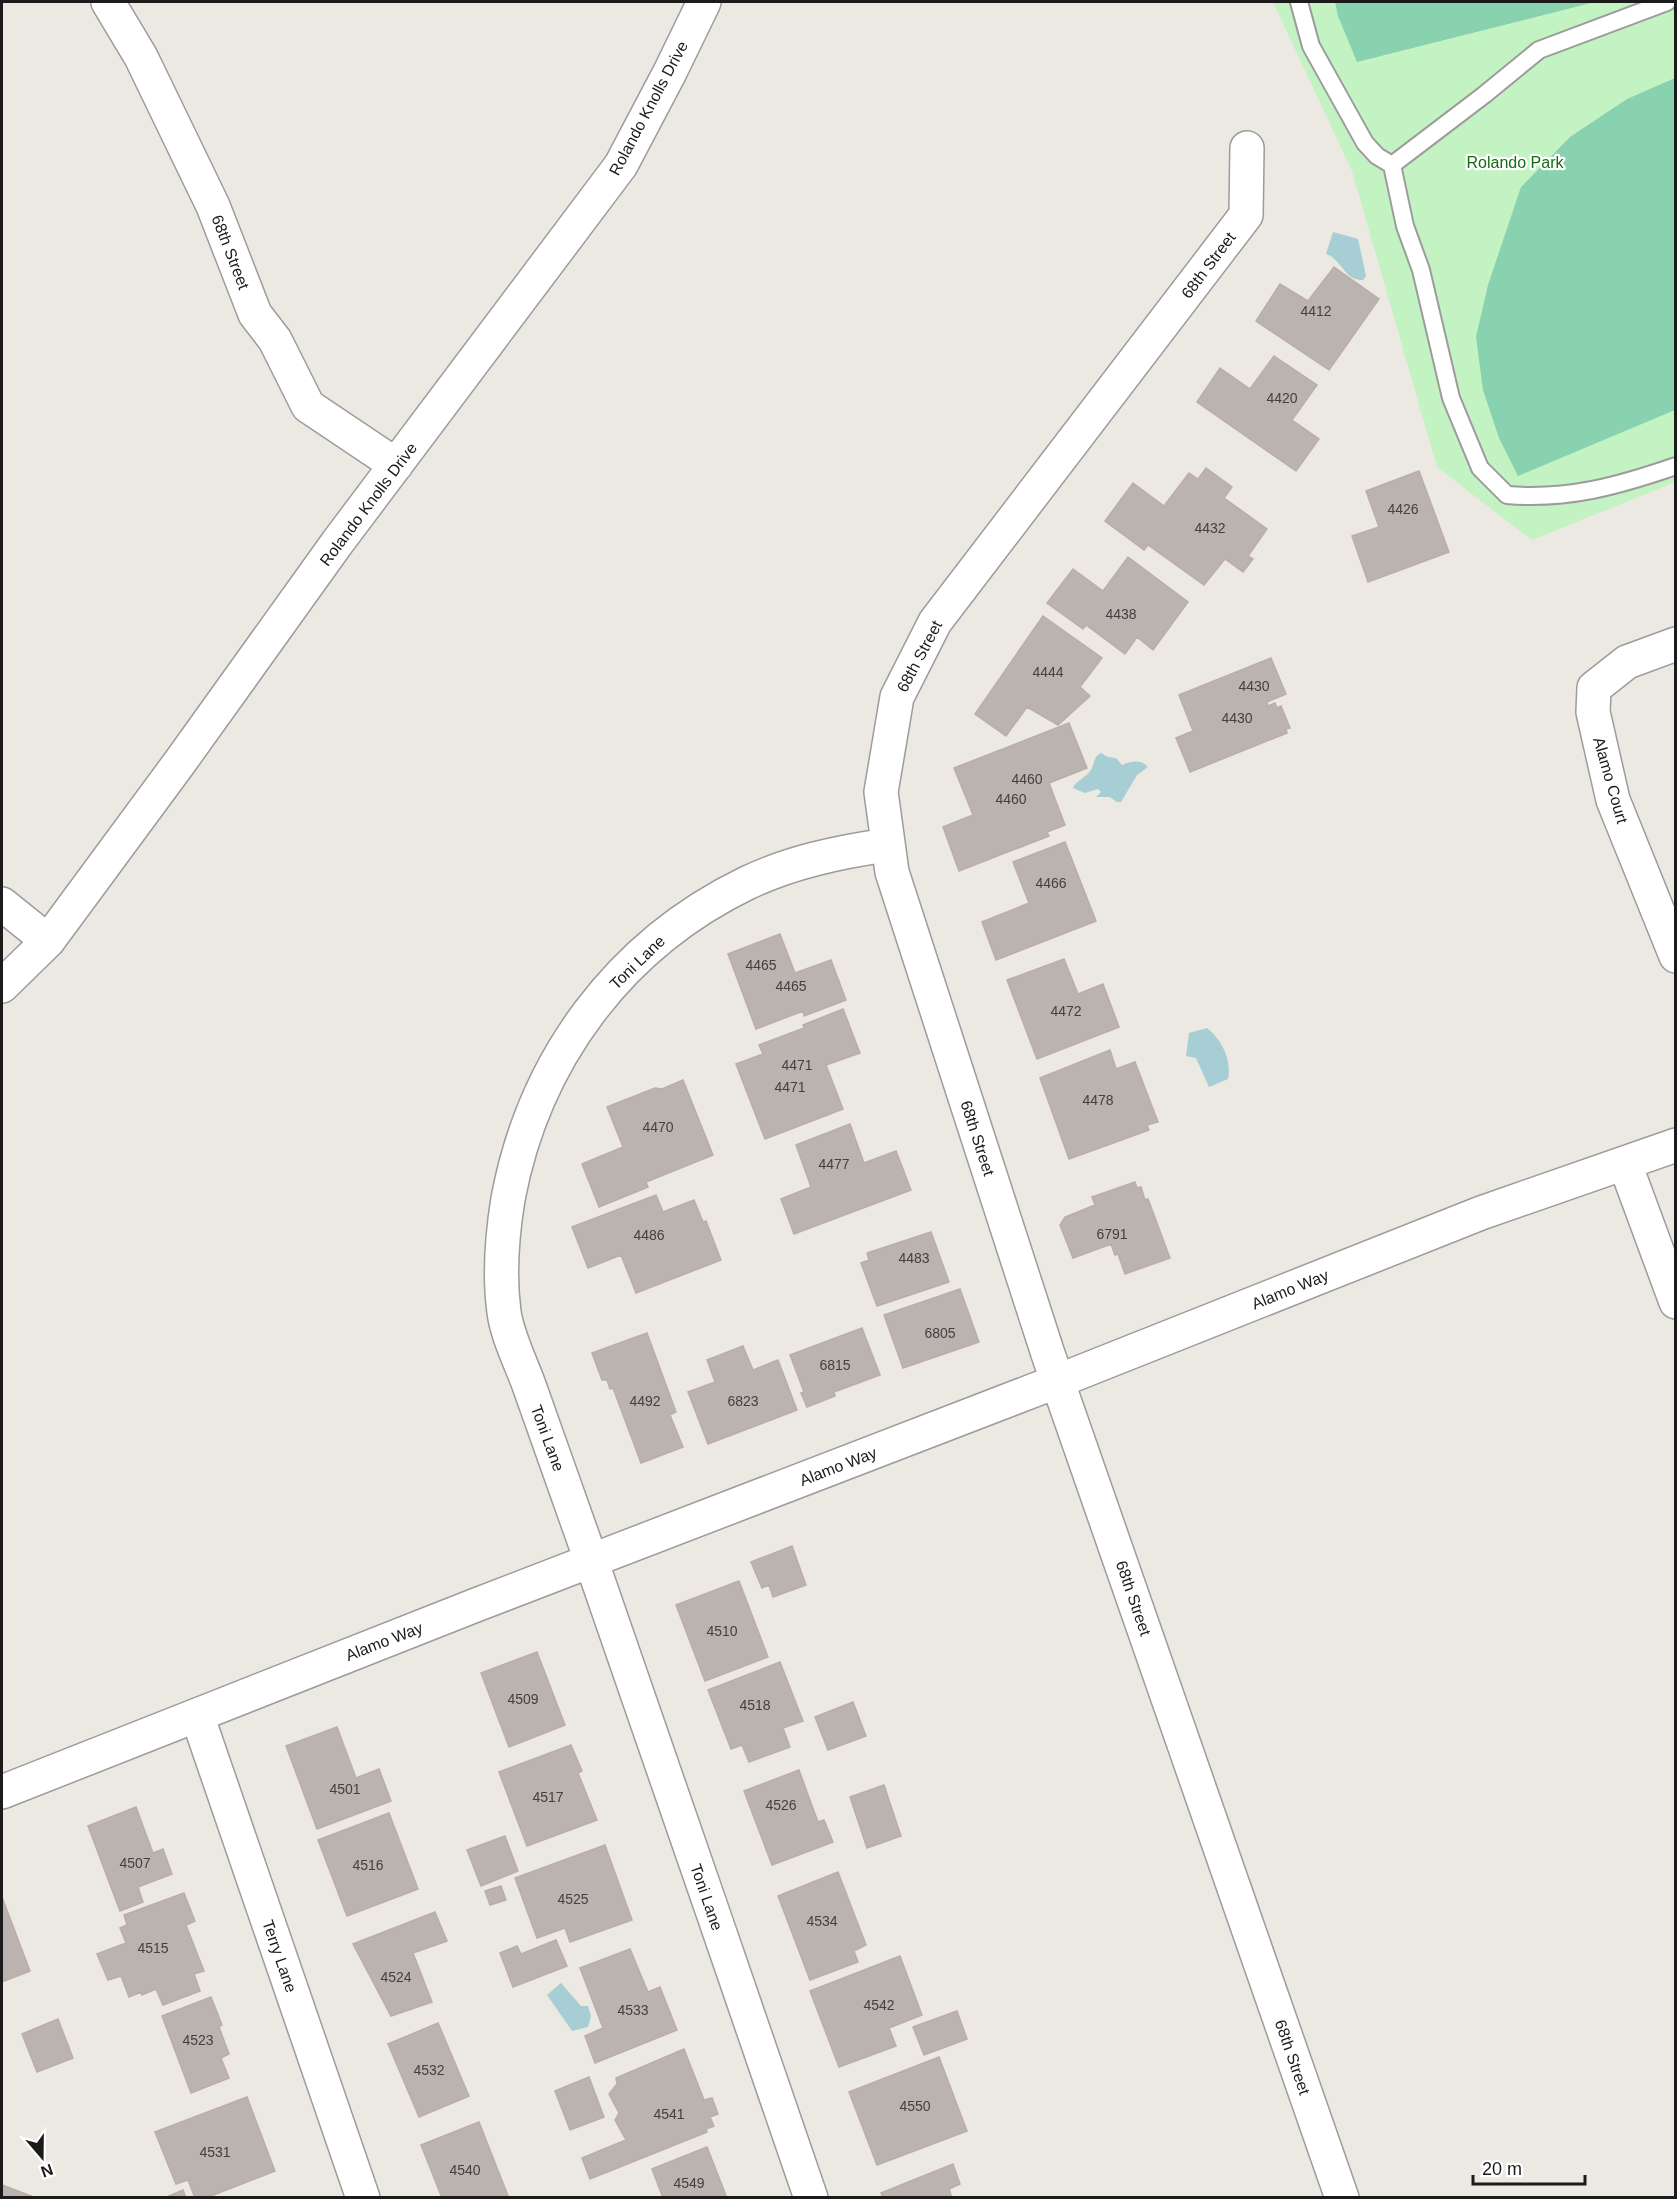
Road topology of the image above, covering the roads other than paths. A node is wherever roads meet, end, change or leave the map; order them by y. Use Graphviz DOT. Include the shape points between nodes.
graph roads {
  1 [pos="108,2"];
  2 [pos="704,2"];
  3 [pos="1299,2"];
  4 [pos="1666,2"];
  5 [pos="1247,148"];
  6 [pos="1392,165"];
  7 [pos="396,465"];
  8 [pos="1676,466"];
  9 [pos="1676,644"];
  10 [pos="887,845"];
  11 [pos="2,904"];
  12 [pos="48,940"];
  13 [pos="1676,956"];
  14 [pos="2,986"];
  15 [pos="1676,1145"];
  16 [pos="1625,1164"];
  17 [pos="1676,1302"];
  18 [pos="1058,1381"];
  19 [pos="591,1561"];
  20 [pos="197,1715"];
  21 [pos="2,1792"];
  22 [pos="363,2198"];
  23 [pos="811,2198"];
  24 [pos="1342,2198"];
  1 -- 7 [label="street, 68th Street" via="141,57 213,206 255,314 275,340 308,406"];
  2 -- 7 [label="street, Rolando Knolls Drive" via="621,165"];
  3 -- 6 [label="lane" via="1311,46 1365,143"];
  4 -- 6 [label="lane" via="1539,50"];
  5 -- 10 [label="street, 68th Street" via="1246,215 935,622 897,697 881,792"];
  6 -- 8 [label="lane" via="1451,398 1480,468 1507,495 1539,498 1606,489"];
  7 -- 12 [label="street, Rolando Knolls Drive"];
  9 -- 13 [label="street, Alamo Court" via="1627,662 1594,688 1593,712 1614,800"];
  10 -- 18 [label="street, 68th Street" via="892,872"];
  10 -- 19 [label="street, Toni Lane" via="840,852 758,879 707,905 668,932 599,998 571,1036 528,1123 505,1218 504,1316"];
  11 -- 12 [label="street"];
  12 -- 14 [label="street, Rolando Knolls Drive"];
  15 -- 16 [label="street, Alamo Way"];
  16 -- 17 [label="street"];
  16 -- 18 [label="street, Alamo Way" via="1481,1213"];
  18 -- 19 [label="street, Alamo Way"];
  18 -- 24 [label="street, 68th Street"];
  19 -- 20 [label="street, Alamo Way"];
  19 -- 23 [label="street, Toni Lane"];
  20 -- 21 [label="street, Alamo Way"];
  20 -- 22 [label="street, Terry Lane"];
}
